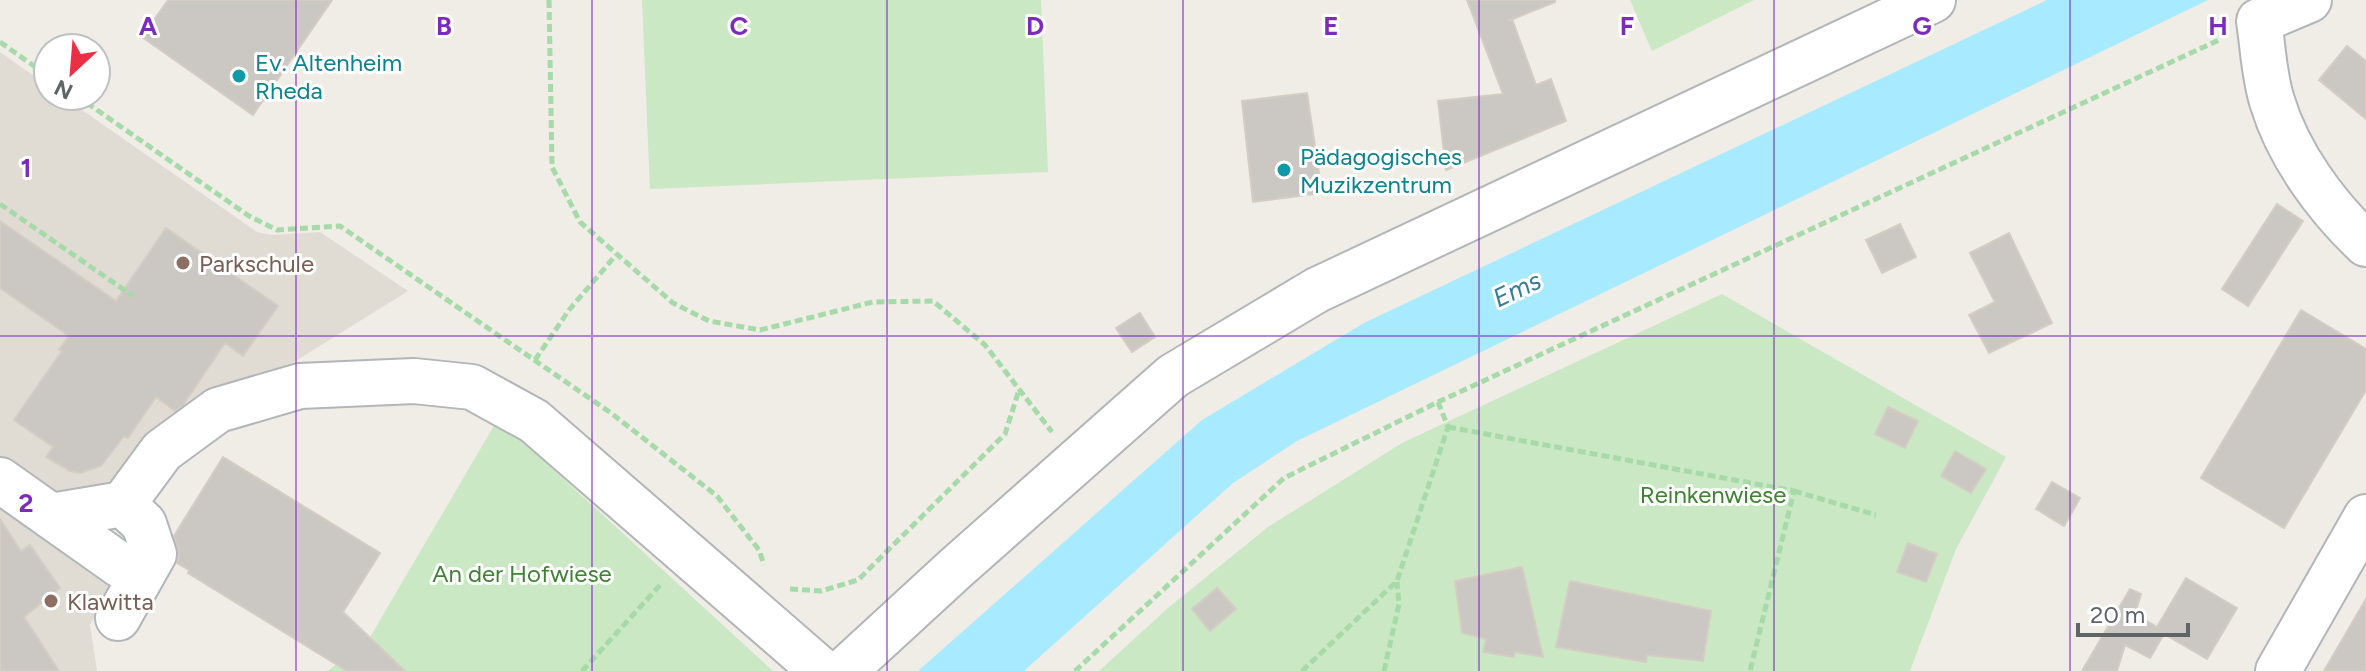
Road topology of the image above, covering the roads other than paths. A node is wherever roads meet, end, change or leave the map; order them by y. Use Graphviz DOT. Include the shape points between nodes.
graph roads {
  1 [pos="1933,0"];
  2 [pos="2309,0"];
  3 [pos="2366,244"];
  4 [pos="0,480"];
  5 [pos="123,504"];
  6 [pos="51,516"];
  7 [pos="2366,517"];
  8 [pos="120,565"];
  9 [pos="118,618"];
  10 [pos="822,671"];
  11 [pos="844,671"];
  12 [pos="2278,671"];
  1 -- 11 [label="street" via="1317,290 1173,376"];
  2 -- 3 [label="street" via="2259,21 2272,101 2300,165"];
  4 -- 6 [label="street"];
  5 -- 6 [label="street"];
  5 -- 9 [label="street" via="144,524 154,554"];
  5 -- 10 [label="street" via="162,451 218,410 300,386 414,381 472,387 534,421 687,556 770,606"];
  6 -- 8 [label="street"];
  7 -- 12 [label="street"];
}
